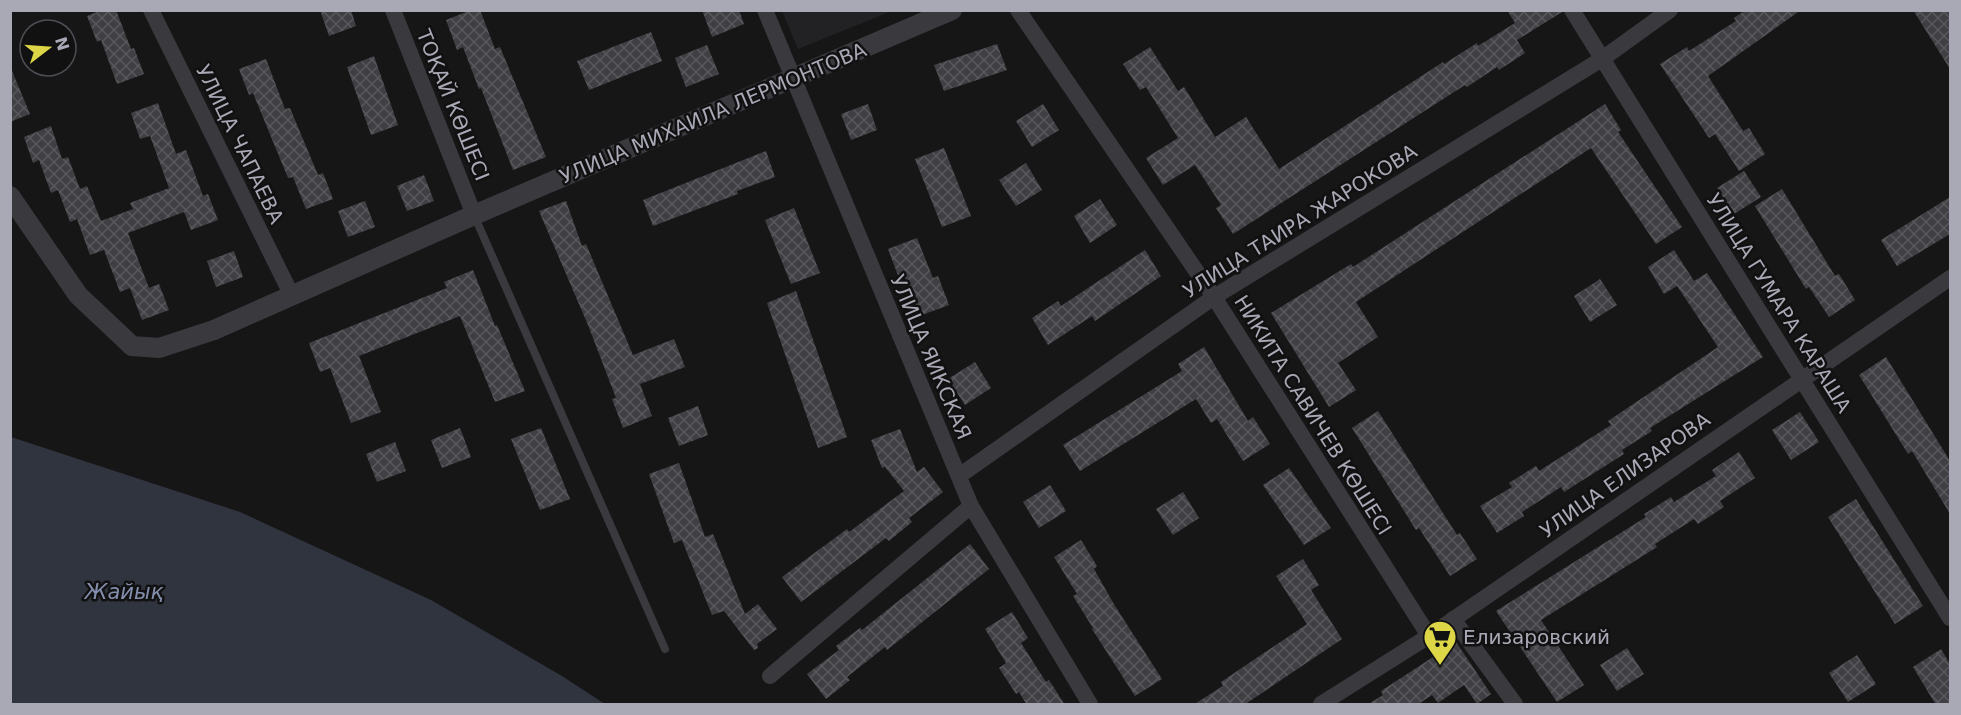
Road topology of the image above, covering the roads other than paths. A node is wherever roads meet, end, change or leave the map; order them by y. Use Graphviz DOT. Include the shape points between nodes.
graph roads {
  1 [pos="150,10"];
  2 [pos="393,10"];
  3 [pos="765,10"];
  4 [pos="952,10"];
  5 [pos="1018,10"];
  6 [pos="1572,10"];
  7 [pos="1670,10"];
  8 [pos="1602,59"];
  9 [pos="792,80"];
  10 [pos="10,196"];
  11 [pos="474,215"];
  12 [pos="1950,278"];
  13 [pos="292,296"];
  14 [pos="1214,297"];
  15 [pos="1801,379"];
  16 [pos="958,476"];
  17 [pos="971,506"];
  18 [pos="1950,618"];
  19 [pos="1454,619"];
  20 [pos="1429,636"];
  21 [pos="664,649"];
  22 [pos="770,676"];
  23 [pos="1090,705"];
  24 [pos="1321,705"];
  25 [pos="1515,705"];
  1 -- 13 [label="street, УЛИЦА ЧАПАЕВА"];
  2 -- 11 [label="street, ТОҚАЙ КӨШЕСІ"];
  3 -- 9 [label="street, УЛИЦА ЯИКСКАЯ"];
  4 -- 9 [label="street, УЛИЦА МИХАИЛА ЛЕРМОНТОВА"];
  5 -- 14 [label="street, НИКИТА САВИЧЕВ КӨШЕСІ"];
  6 -- 8 [label="street, УЛИЦА ГУМАРА КАРАША"];
  7 -- 8 [label="street, УЛИЦА ТАИРА ЖАРОКОВА"];
  8 -- 14 [label="street, УЛИЦА ТАИРА ЖАРОКОВА"];
  8 -- 15 [label="street, УЛИЦА ГУМАРА КАРАША"];
  9 -- 11 [label="street, УЛИЦА МИХАИЛА ЛЕРМОНТОВА"];
  9 -- 16 [label="street, УЛИЦА ЯИКСКАЯ"];
  10 -- 13 [label="street, УЛИЦА МИХАИЛА ЛЕРМОНТОВА" via="78,296 132,346 159,348 214,330"];
  11 -- 13 [label="street, УЛИЦА МИХАИЛА ЛЕРМОНТОВА"];
  11 -- 21 [label="lane"];
  12 -- 15 [label="street, УЛИЦА ЕЛИЗАРОВА"];
  14 -- 16 [label="street, УЛИЦА ТАИРА ЖАРОКОВА"];
  14 -- 20 [label="street, НИКИТА САВИЧЕВ КӨШЕСІ"];
  15 -- 18 [label="street, УЛИЦА ГУМАРА КАРАША"];
  15 -- 19 [label="street, УЛИЦА ЕЛИЗАРОВА"];
  16 -- 17 [label="street, УЛИЦА ЯИКСКАЯ"];
  17 -- 22 [label="street"];
  17 -- 23 [label="street, УЛИЦА ЯИКСКАЯ"];
  19 -- 20 [label="street, УЛИЦА ЕЛИЗАРОВА"];
  19 -- 25 [label="street"];
  20 -- 24 [label="street, УЛИЦА ЕЛИЗАРОВА"];
}
